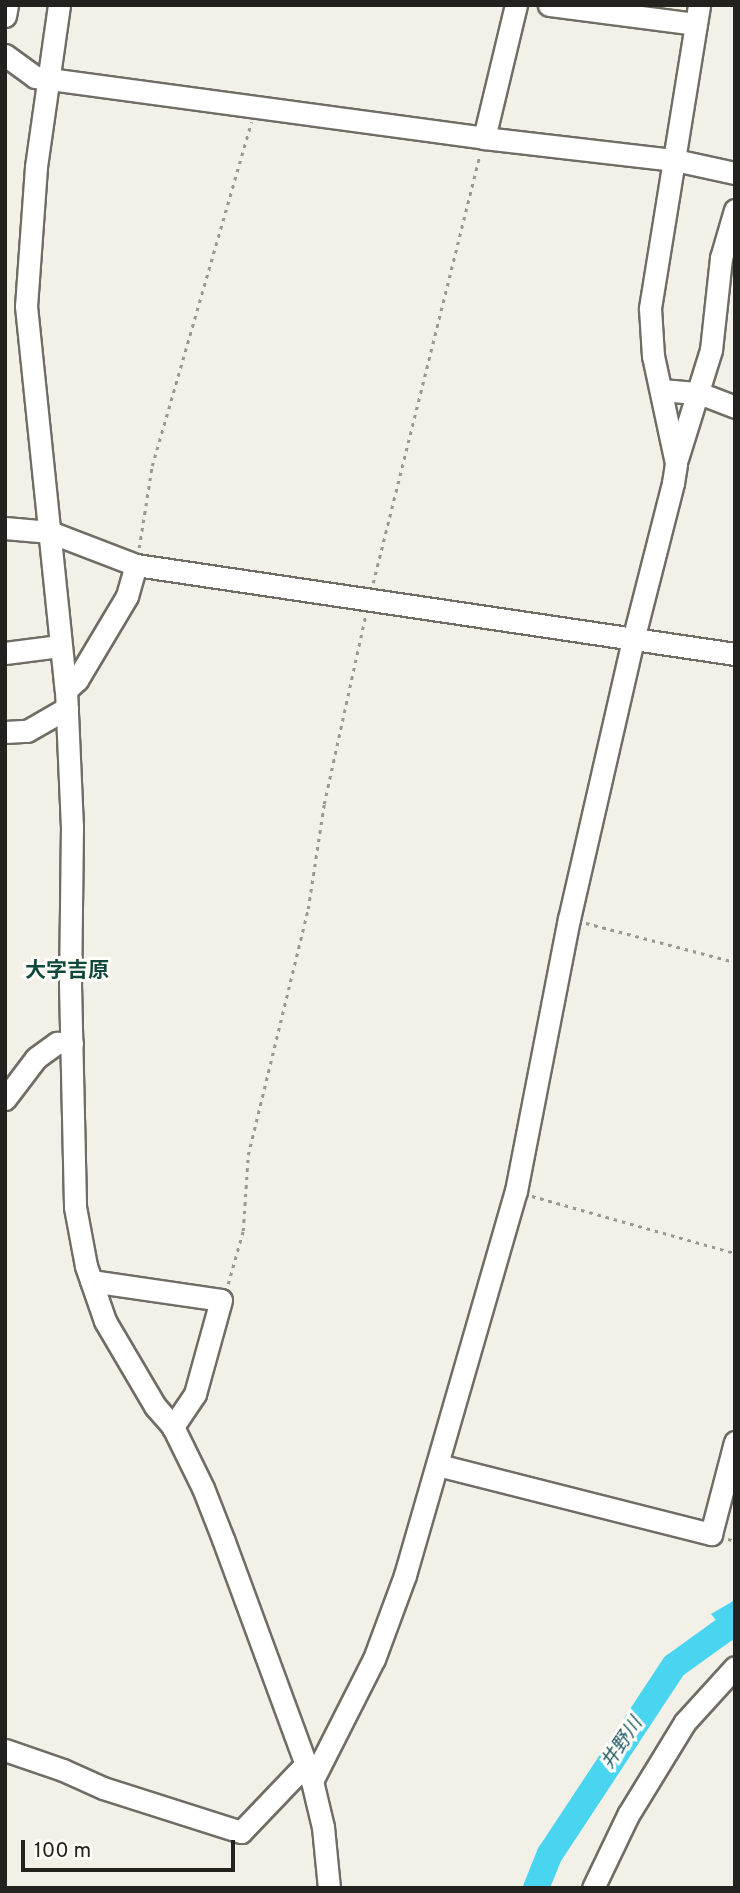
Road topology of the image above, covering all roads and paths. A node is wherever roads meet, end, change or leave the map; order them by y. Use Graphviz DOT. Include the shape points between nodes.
graph roads {
  1 [pos="7,5"];
  2 [pos="59,5"];
  3 [pos="516,5"];
  4 [pos="549,5"];
  5 [pos="698,15"];
  6 [pos="5,16"];
  7 [pos="5,55"];
  8 [pos="49,78"];
  9 [pos="256,108"];
  10 [pos="484,138"];
  11 [pos="675,160"];
  12 [pos="735,173"];
  13 [pos="735,210"];
  14 [pos="661,390"];
  15 [pos="699,393"];
  16 [pos="735,407"];
  17 [pos="676,463"];
  18 [pos="5,528"];
  19 [pos="50,532"];
  20 [pos="136,565"];
  21 [pos="369,601"];
  22 [pos="633,640"];
  23 [pos="60,646"];
  24 [pos="5,653"];
  25 [pos="735,654"];
  26 [pos="66,699"];
  27 [pos="16,732"];
  28 [pos="569,919"];
  29 [pos="735,962"];
  30 [pos="72,1043"];
  31 [pos="5,1099"];
  32 [pos="516,1191"];
  33 [pos="735,1253"];
  34 [pos="91,1281"];
  35 [pos="221,1300"];
  36 [pos="173,1427"];
  37 [pos="735,1442"];
  38 [pos="438,1465"];
  39 [pos="735,1668"];
  40 [pos="5,1750"];
  41 [pos="309,1773"];
  42 [pos="329,1888"];
  43 [pos="593,1888"];
  1 -- 6 [label="street"];
  2 -- 8 [label="street"];
  3 -- 10 [label="street"];
  4 -- 5 [label="street"];
  5 -- 11 [label="street"];
  7 -- 8 [label="street" via="35,77"];
  8 -- 9 [label="street"];
  8 -- 19 [label="street" via="36,167 26,306"];
  9 -- 10 [label="street"];
  9 -- 20 [label="path" via="152,466"];
  10 -- 11 [label="street"];
  10 -- 21 [label="path"];
  11 -- 12 [label="street"];
  11 -- 14 [label="street" via="650,308"];
  13 -- 15 [label="street" via="721,258 711,350"];
  14 -- 15 [label="street"];
  14 -- 17 [label="street"];
  15 -- 16 [label="street"];
  15 -- 17 [label="street"];
  17 -- 22 [label="street"];
  18 -- 19 [label="street"];
  19 -- 20 [label="street"];
  19 -- 23 [label="street"];
  20 -- 21 [label="street"];
  20 -- 26 [label="street" via="127,596"];
  21 -- 22 [label="street"];
  21 -- 35 [label="path" via="324,804 308,909 248,1155 243,1231"];
  22 -- 25 [label="street"];
  22 -- 28 [label="street"];
  23 -- 24 [label="street"];
  23 -- 26 [label="street"];
  26 -- 27 [label="street"];
  26 -- 30 [label="street" via="72,826"];
  28 -- 29 [label="path"];
  28 -- 32 [label="street"];
  30 -- 31 [label="street" via="57,1043 36,1058"];
  30 -- 34 [label="street" via="75,1207"];
  32 -- 33 [label="path"];
  32 -- 38 [label="street"];
  34 -- 35 [label="street"];
  34 -- 36 [label="street" via="106,1321 155,1406"];
  35 -- 36 [label="street" via="195,1394"];
  36 -- 41 [label="street" via="203,1488"];
  37 -- 38 [label="street" via="711,1534"];
  38 -- 41 [label="street" via="374,1659"];
  39 -- 43 [label="street" via="685,1722 628,1815"];
  40 -- 41 [label="street" via="103,1788 241,1832"];
  41 -- 42 [label="street" via="323,1827"];
}
